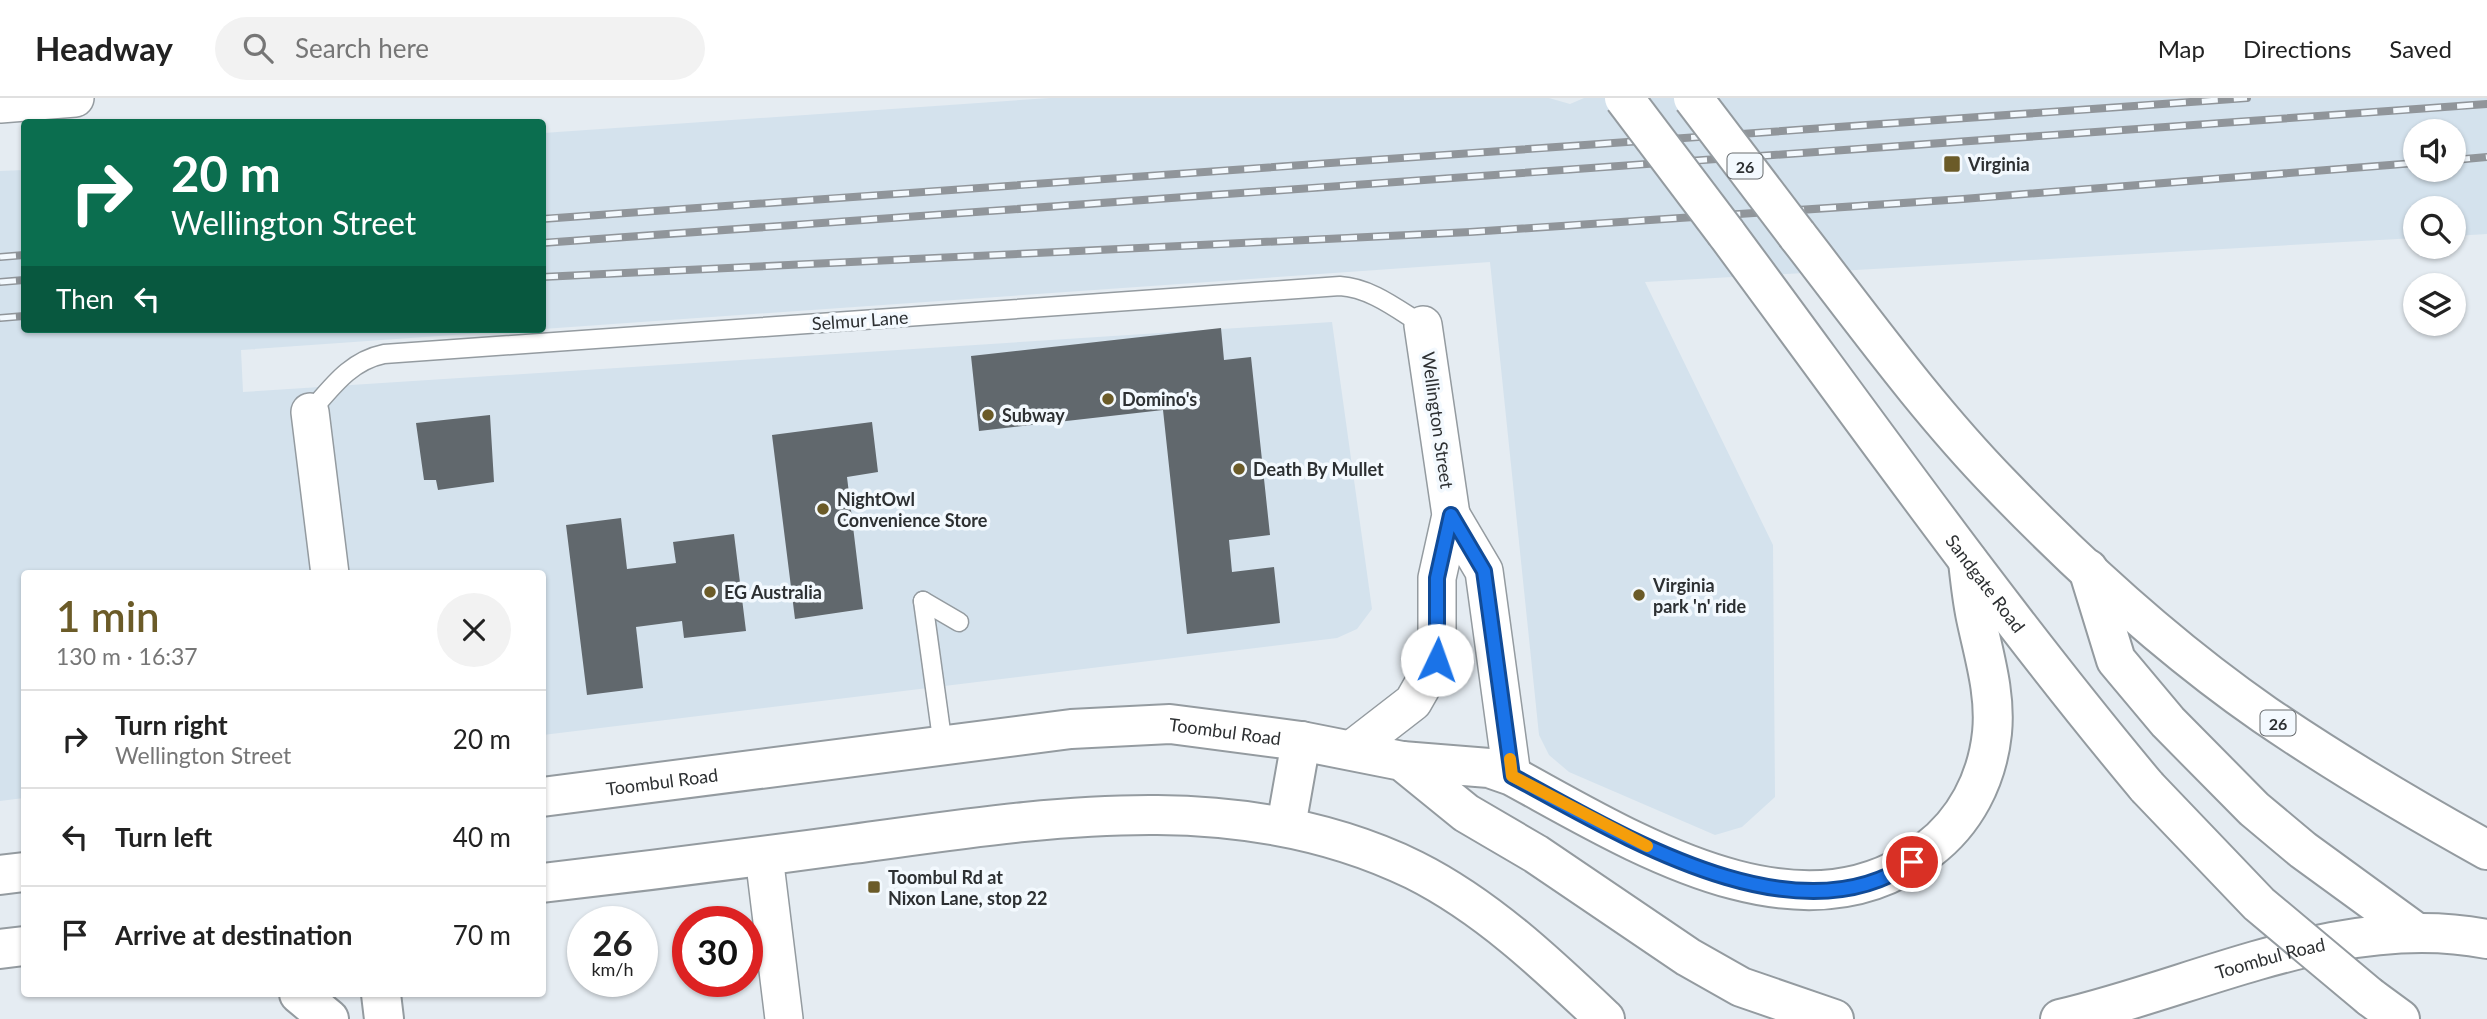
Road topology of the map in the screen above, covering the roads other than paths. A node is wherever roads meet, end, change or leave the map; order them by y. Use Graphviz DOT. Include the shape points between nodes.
graph roads {
  1 [pos="75,98"];
  2 [pos="1623,98"];
  3 [pos="1693,98"];
  4 [pos="0,104"];
  5 [pos="1423,325"];
  6 [pos="310,412"];
  7 [pos="1451,515"];
  8 [pos="1968,561"];
  9 [pos="2088,569"];
  10 [pos="330,570"];
  11 [pos="959,622"];
  12 [pos="1301,741"];
  13 [pos="943,746"];
  14 [pos="1351,750"];
  15 [pos="1402,761"];
  16 [pos="1512,776"];
  17 [pos="546,796"];
  18 [pos="1286,826"];
  19 [pos="2487,850"];
  20 [pos="764,856"];
  21 [pos="21,872"];
  22 [pos="0,875"];
  23 [pos="546,883"];
  24 [pos="2417,933"];
  25 [pos="2487,939"];
  26 [pos="21,946"];
  27 [pos="0,949"];
  28 [pos="303,997"];
  29 [pos="381,997"];
  30 [pos="2385,1008"];
  31 [pos="1586,1011"];
  32 [pos="2109,1013"];
  33 [pos="329,1019"];
  34 [pos="384,1019"];
  35 [pos="784,1019"];
  36 [pos="1834,1019"];
  37 [pos="2060,1019"];
  1 -- 4 [label="street"];
  2 -- 8 [label="main road, Sandgate Road, bridge"];
  3 -- 9 [label="main road, 26, bridge" via="1916,390"];
  5 -- 6 [label="lane, Selmur Lane" via="1371,293 1340,286 384,354 350,369"];
  5 -- 7 [label="street, Wellington Street"];
  6 -- 10 [label="street"];
  7 -- 14 [label="street, Wellington Street" via="1437,578 1437,660 1413,702"];
  7 -- 16 [label="street, Wellington Street" via="1484,571"];
  8 -- 16 [label="main road" via="1992,702 1986,765 1975,794 1945,837 1899,871 1876,881 1818,890 1744,883 1644,845"];
  8 -- 30 [label="main road, Sandgate Road, bridge" via="2147,787 2259,904"];
  9 -- 19 [label="main road, 26" via="2263,713 2406,805"];
  9 -- 24 [label="main road" via="2116,660 2168,722 2254,809"];
  11 -- 13 [label="lane" via="923,601"];
  12 -- 13 [label="main road, Toombul Road" via="1170,724 1071,729"];
  12 -- 14 [label="main road, Toombul Road"];
  12 -- 18 [label="main road"];
  13 -- 17 [label="main road, Toombul Road"];
  14 -- 15 [label="main road, Toombul Road"];
  15 -- 16 [label="main road" via="1489,768"];
  15 -- 36 [label="main road, Toombul Road" via="1466,813 1536,854 1688,957 1741,987"];
  18 -- 20 [label="main road" via="1248,819 1134,813"];
  18 -- 31 [label="main road" via="1377,854 1447,888 1516,939"];
  20 -- 23 [label="main road"];
  20 -- 35 [label="street"];
  21 -- 22 [label="main road"];
  24 -- 25 [label="main road, Toombul Road"];
  24 -- 32 [label="main road, Toombul Road" via="2290,953"];
  26 -- 27 [label="main road"];
  28 -- 33 [label="main road"];
  29 -- 34 [label="main road"];
  32 -- 37 [label="main road, Toombul Road"];
}
